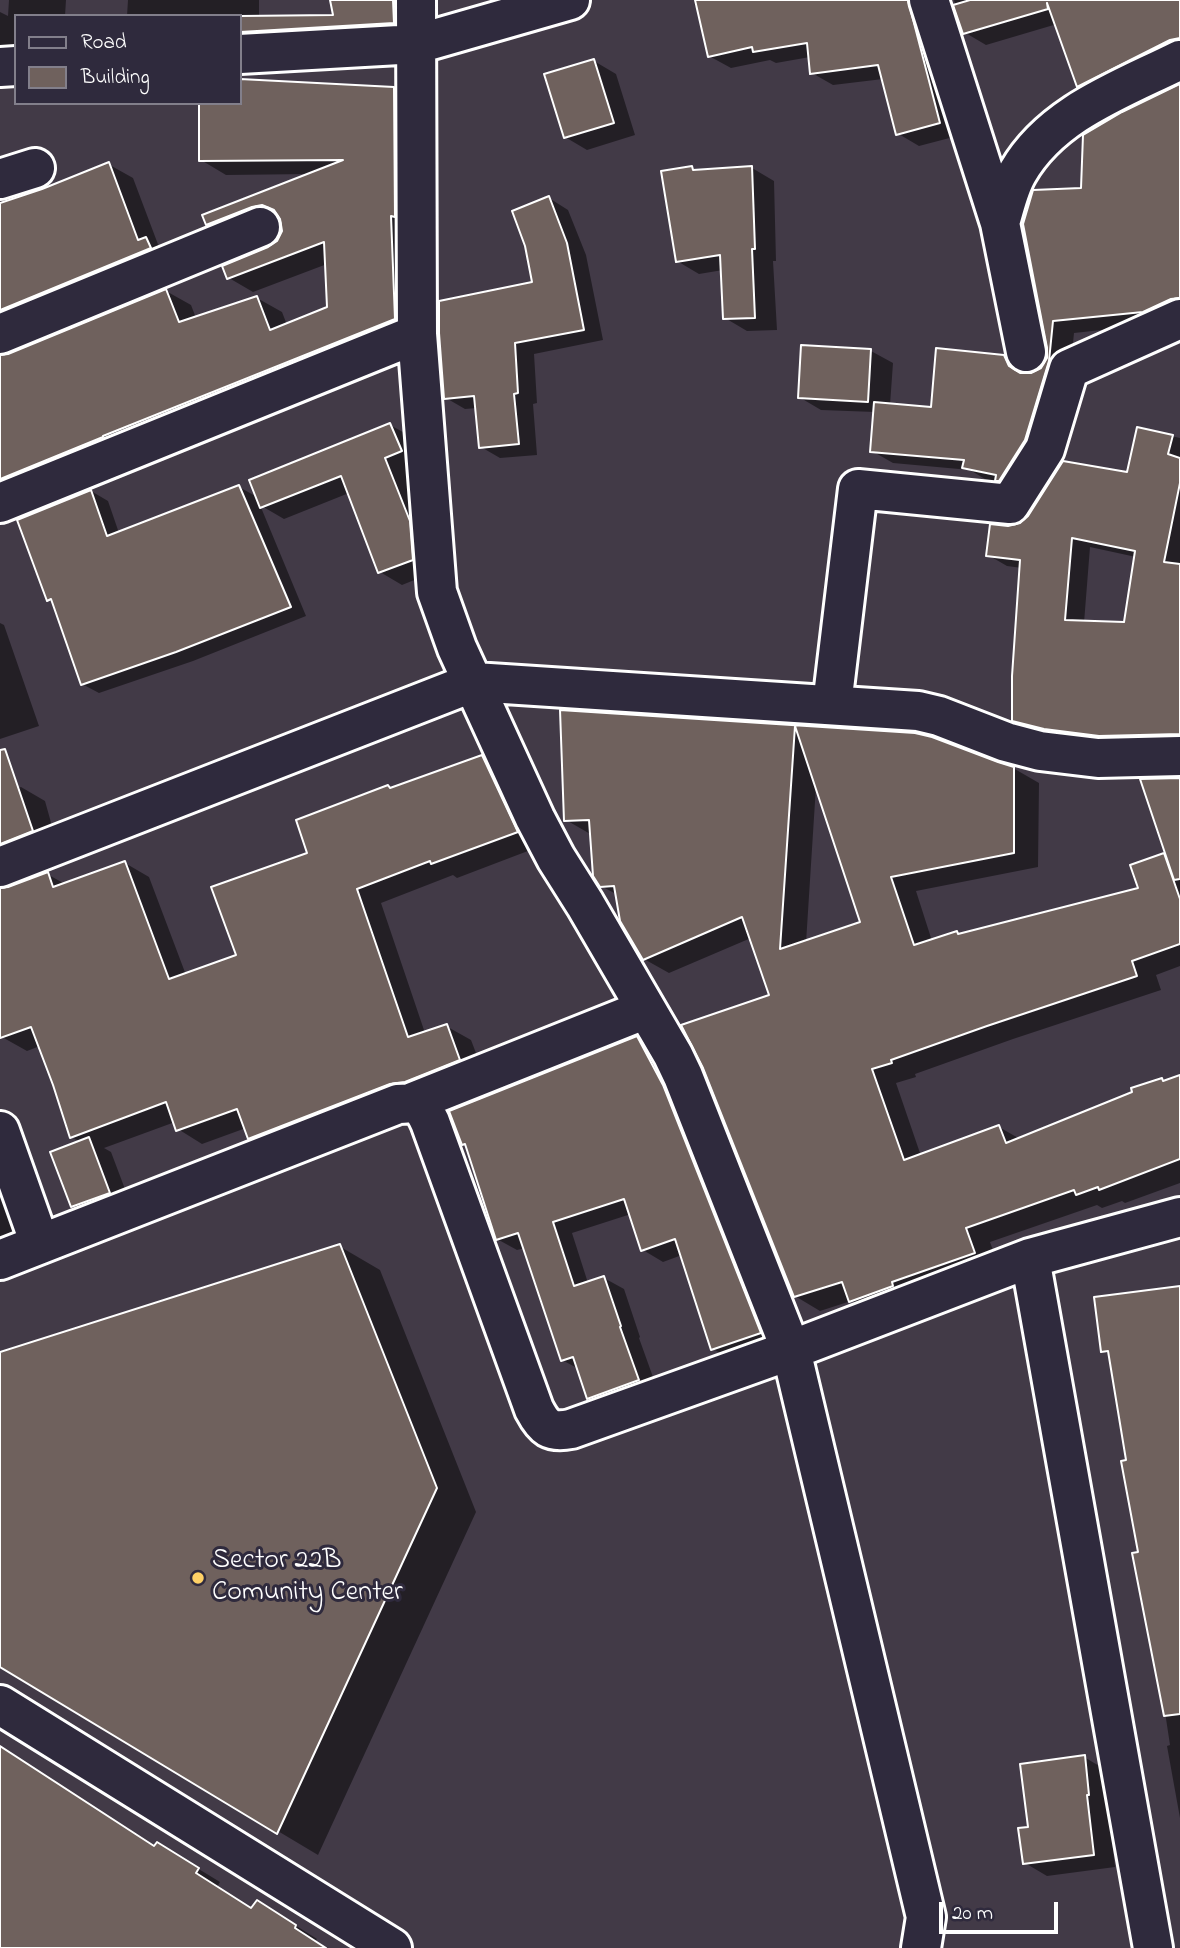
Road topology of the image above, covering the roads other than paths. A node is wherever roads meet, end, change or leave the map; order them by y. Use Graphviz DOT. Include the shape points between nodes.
graph roads {
  1 [pos="416,0"];
  2 [pos="570,0"];
  3 [pos="929,0"];
  4 [pos="417,44"];
  5 [pos="242,54"];
  6 [pos="1180,60"];
  7 [pos="1000,223"];
  8 [pos="260,227"];
  9 [pos="1180,319"];
  10 [pos="0,334"];
  11 [pos="417,334"];
  12 [pos="1026,352"];
  13 [pos="0,503"];
  14 [pos="474,682"];
  15 [pos="832,705"];
  16 [pos="1180,756"];
  17 [pos="0,867"];
  18 [pos="646,1009"];
  19 [pos="413,1102"];
  20 [pos="0,1131"];
  21 [pos="1180,1217"];
  22 [pos="40,1244"];
  23 [pos="1030,1258"];
  24 [pos="0,1260"];
  25 [pos="791,1350"];
  26 [pos="0,1705"];
  27 [pos="392,1948"];
  28 [pos="921,1948"];
  29 [pos="1153,1948"];
  1 -- 4 [label="street"];
  2 -- 4 [label="street"];
  3 -- 7 [label="street"];
  4 -- 5 [label="street"];
  4 -- 11 [label="street"];
  6 -- 7 [label="street" via="1082,109 1036,146 1017,174"];
  7 -- 12 [label="street"];
  8 -- 10 [label="street"];
  9 -- 15 [label="street" via="1069,369 1045,449 1010,504 858,489"];
  11 -- 13 [label="street"];
  11 -- 14 [label="street" via="437,592"];
  14 -- 15 [label="street"];
  14 -- 17 [label="street"];
  14 -- 18 [label="street" via="556,858"];
  15 -- 16 [label="street" via="918,711 1040,751 1098,758"];
  18 -- 19 [label="street"];
  18 -- 25 [label="street" via="688,1087"];
  19 -- 22 [label="street"];
  19 -- 25 [label="street" via="424,1108 430,1122 534,1409 547,1427 571,1429"];
  20 -- 22 [label="street"];
  21 -- 23 [label="street"];
  22 -- 24 [label="street"];
  23 -- 25 [label="street"];
  23 -- 29 [label="street"];
  25 -- 28 [label="street" via="926,1917"];
  26 -- 27 [label="street"];
}
